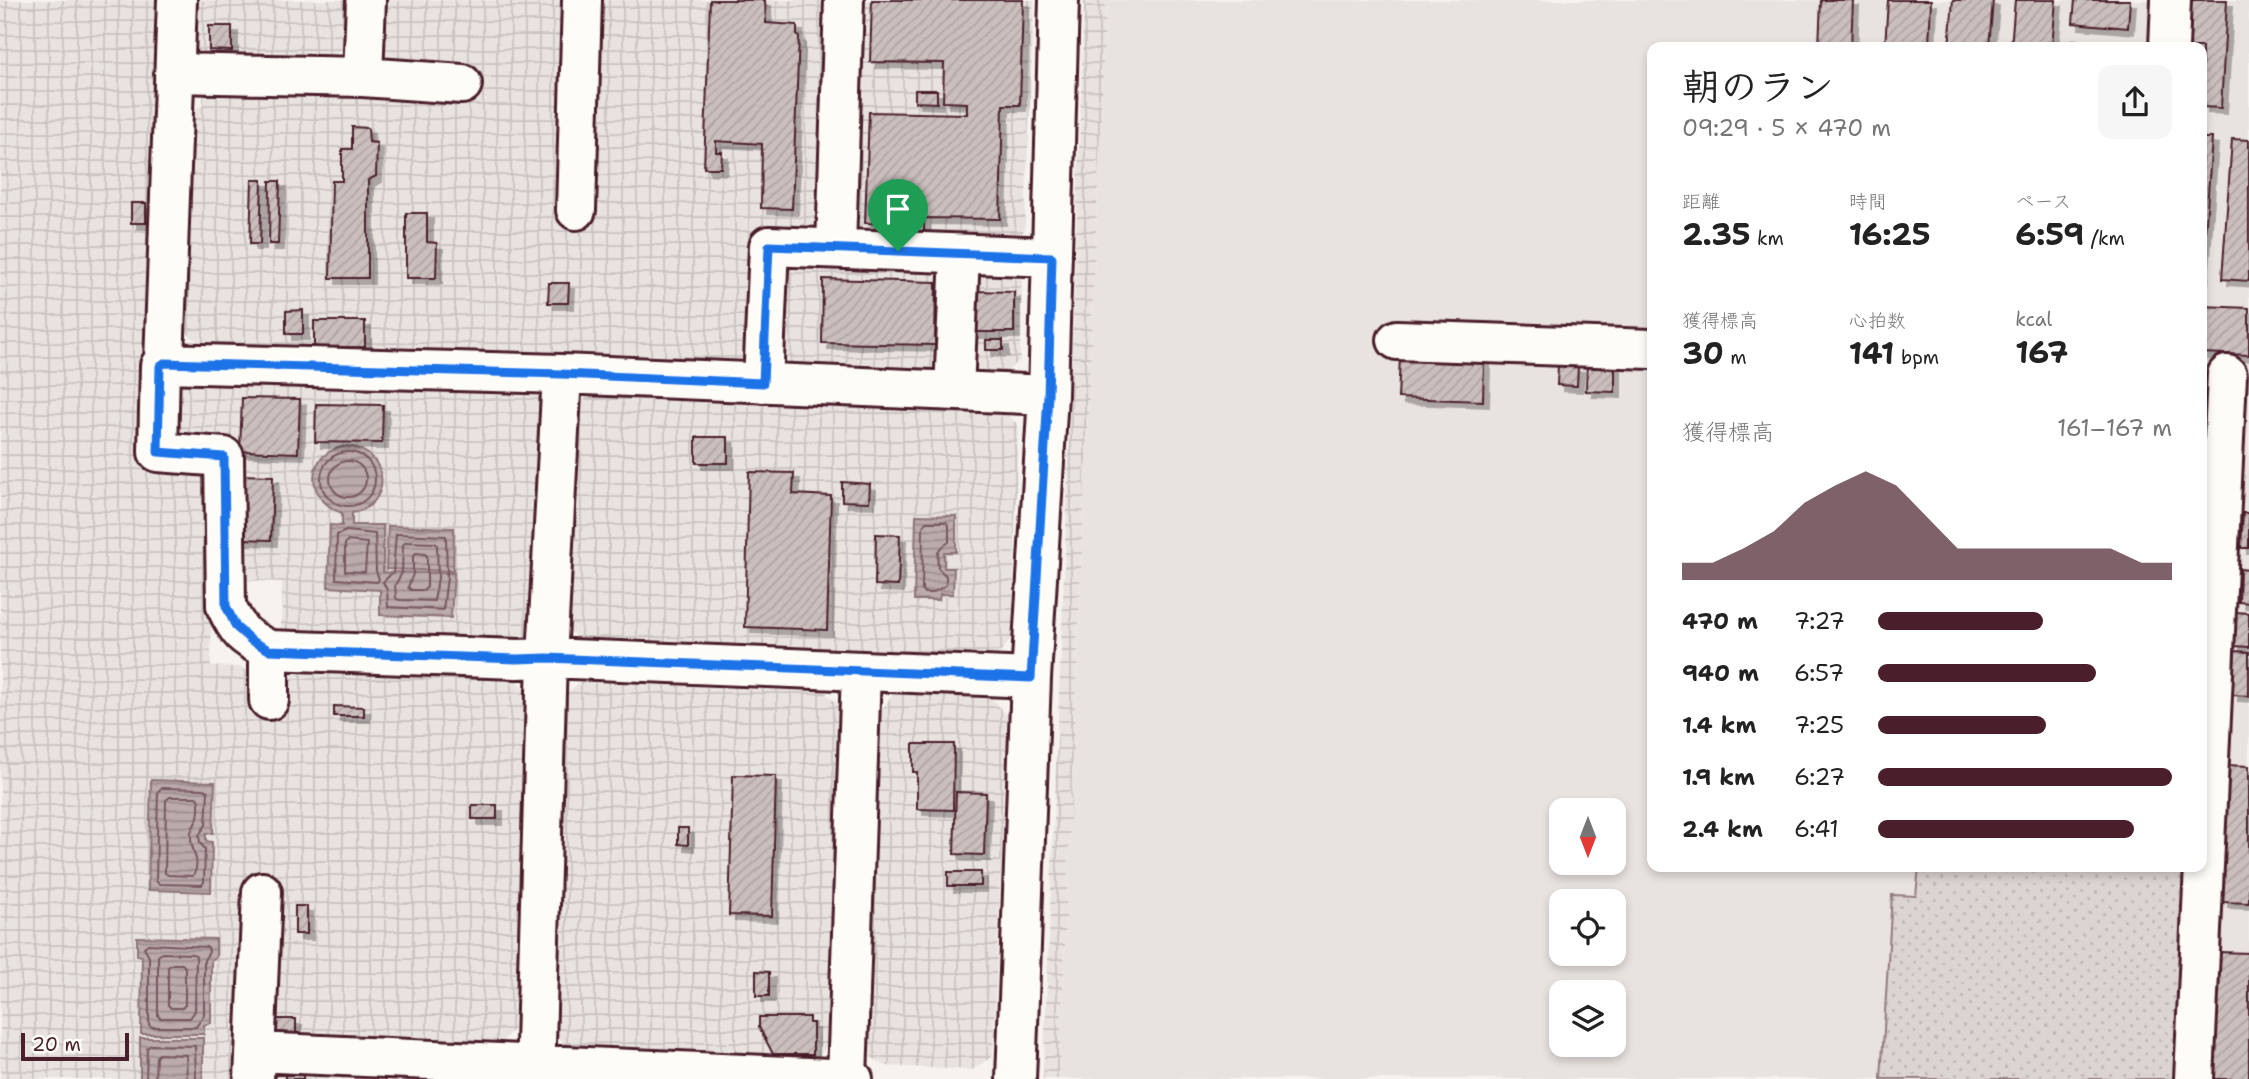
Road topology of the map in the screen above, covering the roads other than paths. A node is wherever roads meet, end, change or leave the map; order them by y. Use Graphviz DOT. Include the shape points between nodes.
graph roads {
  1 [pos="177,0"];
  2 [pos="366,0"];
  3 [pos="582,0"];
  4 [pos="844,0"];
  5 [pos="1059,0"];
  6 [pos="2171,0"];
  7 [pos="2169,42"];
  8 [pos="174,73"];
  9 [pos="363,77"];
  10 [pos="462,83"];
  11 [pos="576,210"];
  12 [pos="836,248"];
  13 [pos="960,254"];
  14 [pos="1052,257"];
  15 [pos="1397,340"];
  16 [pos="1647,349"];
  17 [pos="164,363"];
  18 [pos="562,374"];
  19 [pos="2226,375"];
  20 [pos="763,383"];
  21 [pos="954,391"];
  22 [pos="1048,395"];
  23 [pos="269,650"];
  24 [pos="547,658"];
  25 [pos="861,671"];
  26 [pos="1031,678"];
  27 [pos="269,700"];
  28 [pos="2207,793"];
  29 [pos="2203,872"];
  30 [pos="262,892"];
  31 [pos="254,1065"];
  32 [pos="536,1071"];
  33 [pos="847,1079"];
  34 [pos="853,1079"];
  35 [pos="1016,1079"];
  36 [pos="2194,1079"];
  1 -- 8 [label="lane"];
  2 -- 9 [label="lane"];
  3 -- 11 [label="lane"];
  4 -- 12 [label="lane"];
  5 -- 14 [label="lane"];
  6 -- 7 [label="lane"];
  8 -- 9 [label="lane"];
  8 -- 17 [label="lane"];
  9 -- 10 [label="lane"];
  12 -- 13 [label="lane"];
  12 -- 20 [label="lane" via="769,246"];
  13 -- 14 [label="lane"];
  13 -- 21 [label="lane"];
  14 -- 22 [label="lane"];
  15 -- 16 [label="lane"];
  17 -- 18 [label="lane"];
  17 -- 23 [label="lane" via="160,366 158,452 224,457 226,606 236,627"];
  18 -- 20 [label="lane"];
  18 -- 24 [label="lane"];
  19 -- 28 [label="lane"];
  20 -- 21 [label="lane"];
  21 -- 22 [label="lane"];
  22 -- 26 [label="lane"];
  23 -- 24 [label="lane"];
  23 -- 27 [label="lane"];
  24 -- 25 [label="lane"];
  24 -- 32 [label="lane"];
  25 -- 26 [label="lane"];
  25 -- 33 [label="lane"];
  26 -- 35 [label="lane"];
  29 -- 36 [label="lane"];
  30 -- 31 [label="lane"];
  31 -- 32 [label="lane"];
  32 -- 33 [label="lane"];
  33 -- 34 [label="lane"];
}
